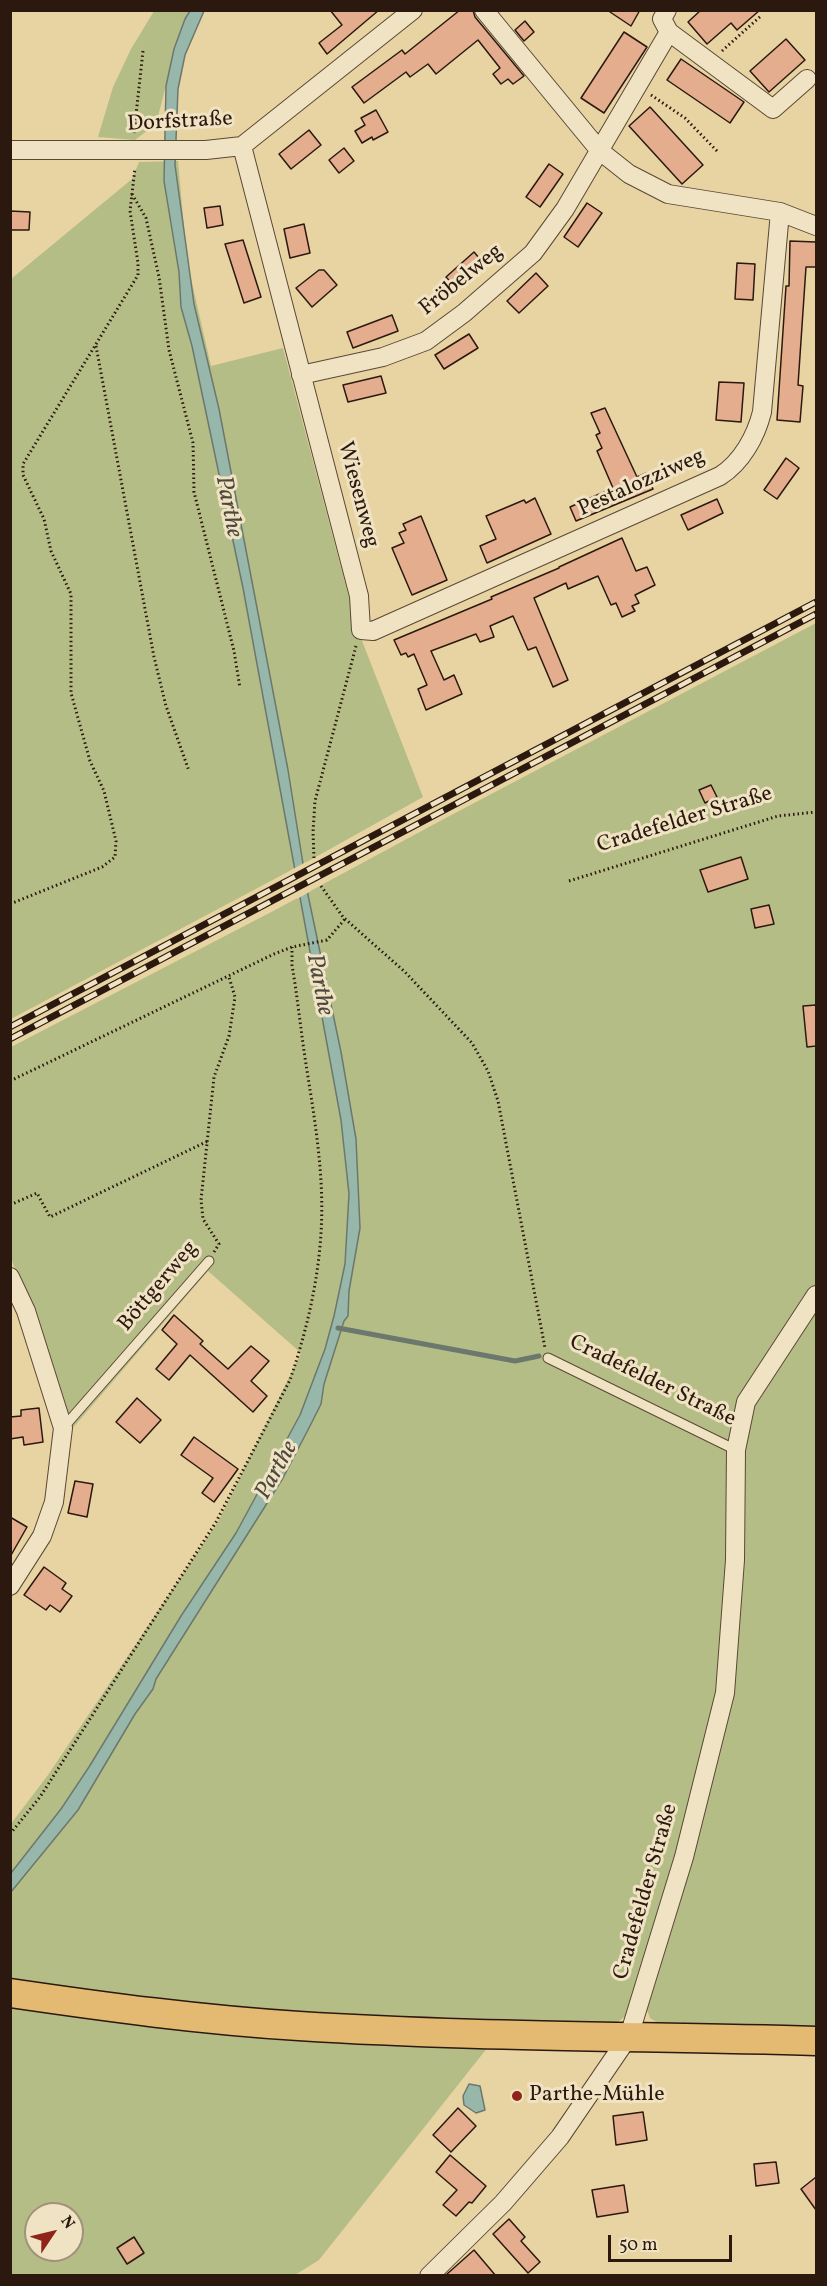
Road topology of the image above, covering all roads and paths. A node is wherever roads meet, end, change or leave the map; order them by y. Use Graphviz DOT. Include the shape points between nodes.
graph roads {
  1 [pos="413,10"];
  2 [pos="484,10"];
  3 [pos="667,10"];
  4 [pos="762,15"];
  5 [pos="669,32"];
  6 [pos="144,51"];
  7 [pos="709,62"];
  8 [pos="807,79"];
  9 [pos="637,86"];
  10 [pos="242,146"];
  11 [pos="10,150"];
  12 [pos="142,150"];
  13 [pos="600,151"];
  14 [pos="717,151"];
  15 [pos="132,194"];
  16 [pos="780,212"];
  17 [pos="816,226"];
  18 [pos="96,345"];
  19 [pos="301,375"];
  20 [pos="362,630"];
  21 [pos="240,688"];
  22 [pos="189,771"];
  23 [pos="816,812"];
  24 [pos="314,858"];
  25 [pos="569,881"];
  26 [pos="321,886"];
  27 [pos="10,904"];
  28 [pos="345,919"];
  29 [pos="292,947"];
  30 [pos="229,977"];
  31 [pos="10,1082"];
  32 [pos="208,1142"];
  33 [pos="10,1205"];
  34 [pos="209,1261"];
  35 [pos="10,1277"];
  36 [pos="816,1295"];
  37 [pos="548,1358"];
  38 [pos="63,1428"];
  39 [pos="736,1450"];
  40 [pos="10,1586"];
  41 [pos="10,1834"];
  42 [pos="10,1993"];
  43 [pos="629,2036"];
  44 [pos="816,2041"];
  45 [pos="429,2276"];
  1 -- 10 [label="street, Dorfstraße"];
  2 -- 13 [label="street"];
  3 -- 5 [label="street" via="662,19"];
  4 -- 7 [label="path"];
  5 -- 7 [label="street"];
  5 -- 9 [label="street, Fröbelweg"];
  6 -- 12 [label="path"];
  7 -- 8 [label="street" via="773,109"];
  9 -- 13 [label="street, Fröbelweg"];
  9 -- 14 [label="path" via="685,118"];
  10 -- 12 [label="street, Dorfstraße"];
  10 -- 19 [label="street, Wiesenweg"];
  11 -- 12 [label="street, Dorfstraße"];
  12 -- 15 [label="path"];
  13 -- 16 [label="street" via="629,174 668,194"];
  13 -- 19 [label="street, Fröbelweg" via="533,254 464,313 426,341 383,357"];
  15 -- 18 [label="path" via="130,212 138,275"];
  15 -- 21 [label="path" via="146,218 159,277 169,350 193,443 194,492"];
  16 -- 17 [label="street"];
  16 -- 20 [label="street, Pestalozziweg" via="762,412 749,444 729,471 374,630"];
  18 -- 22 [label="path" via="154,657"];
  18 -- 27 [label="path" via="23,464 23,475 44,519 51,551 71,594 71,693 90,761 104,791 116,842 115,857 102,867"];
  19 -- 20 [label="street, Wiesenweg" via="359,596"];
  20 -- 24 [label="path" via="315,801"];
  23 -- 25 [label="path, Cradefelder Straße" via="778,816"];
  26 -- 28 [label="path"];
  28 -- 29 [label="path" via="327,940"];
  28 -- 37 [label="path" via="405,972 472,1043 488,1071 498,1101"];
  29 -- 30 [label="path"];
  29 -- 41 [label="path" via="315,1114 321,1232 314,1287 294,1369 216,1522 40,1797"];
  30 -- 31 [label="path"];
  30 -- 32 [label="path, Böttgerweg" via="235,997 228,1036 214,1077"];
  32 -- 33 [label="path" via="50,1217 37,1193"];
  32 -- 34 [label="path, Böttgerweg" via="201,1200 203,1220 219,1244"];
  34 -- 38 [label="lane, Böttgerweg"];
  35 -- 38 [label="street" via="26,1311"];
  36 -- 39 [label="street, Cradefelder Straße" via="746,1402"];
  37 -- 39 [label="lane, Cradefelder Straße"];
  38 -- 40 [label="street" via="54,1502 42,1536"];
  39 -- 43 [label="street, Cradefelder Straße" via="735,1560 725,1693 684,1857"];
  42 -- 43 [label="main road" via="151,2013 298,2026"];
  43 -- 44 [label="main road"];
  43 -- 45 [label="street, Cradefelder Straße" via="561,2137 503,2203"];
}
